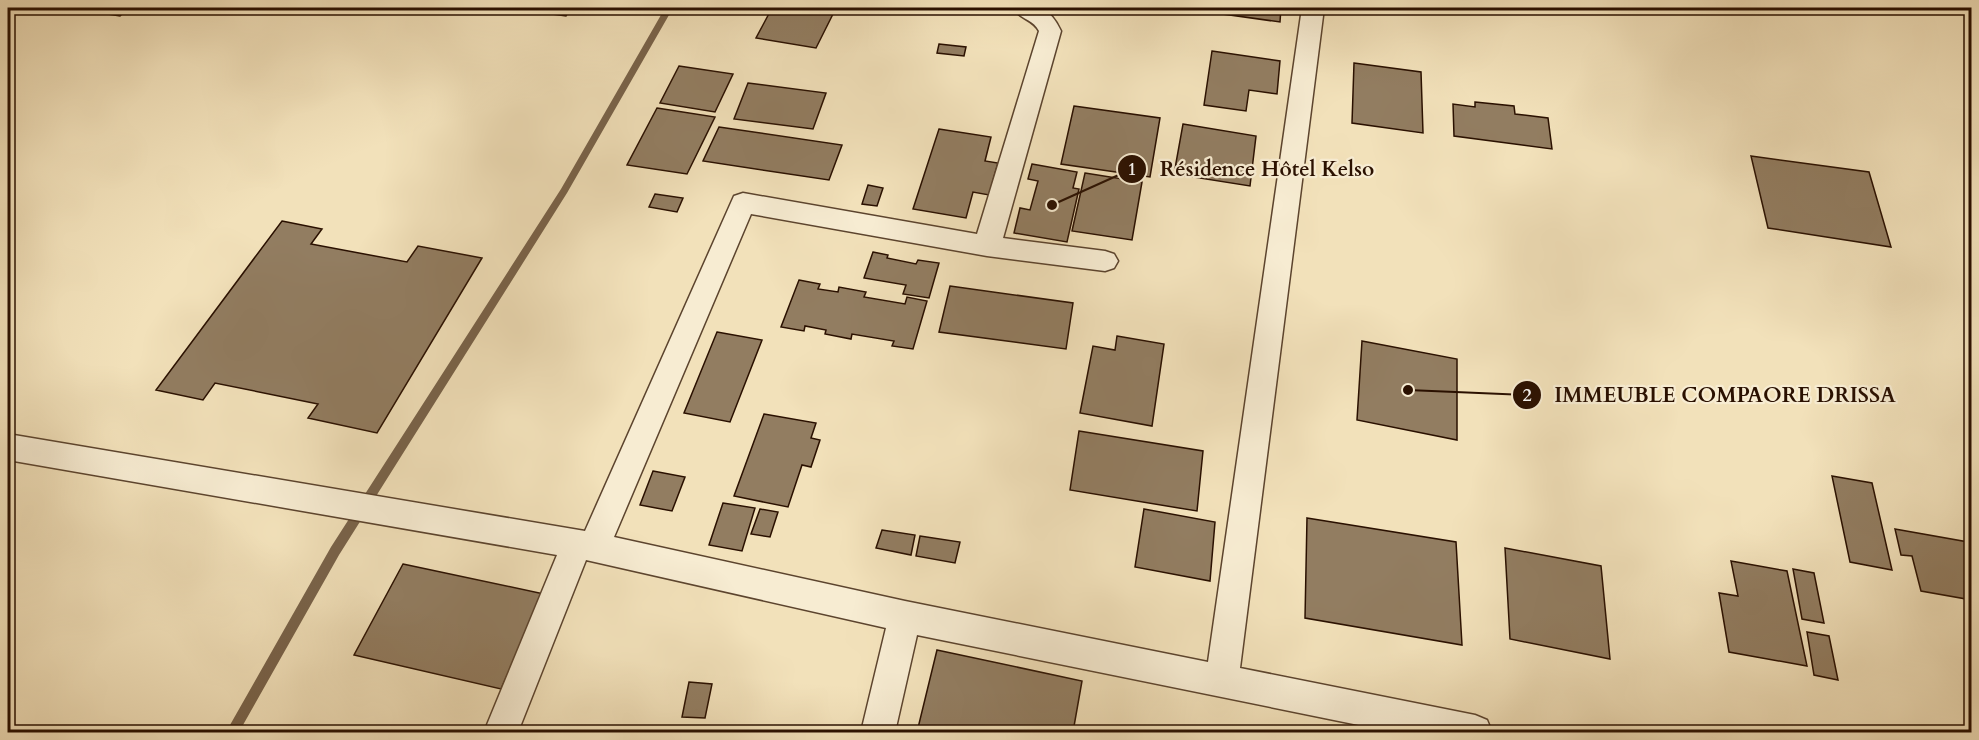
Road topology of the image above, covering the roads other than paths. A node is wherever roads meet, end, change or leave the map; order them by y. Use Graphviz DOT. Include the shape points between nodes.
graph roads {
  1 [pos="1024,8"];
  2 [pos="1313,8"];
  3 [pos="987,246"];
  4 [pos="1105,261"];
  5 [pos="11,453"];
  6 [pos="585,545"];
  7 [pos="905,617"];
  8 [pos="1222,681"];
  9 [pos="501,732"];
  10 [pos="878,732"];
  11 [pos="1475,732"];
  1 -- 3 [label="street" via="1045,20 1050,31"];
  2 -- 8 [label="street"];
  3 -- 4 [label="street"];
  3 -- 6 [label="street" via="743,202"];
  5 -- 6 [label="street"];
  6 -- 7 [label="street"];
  6 -- 9 [label="street"];
  7 -- 8 [label="street"];
  7 -- 10 [label="street"];
  8 -- 11 [label="street"];
}
